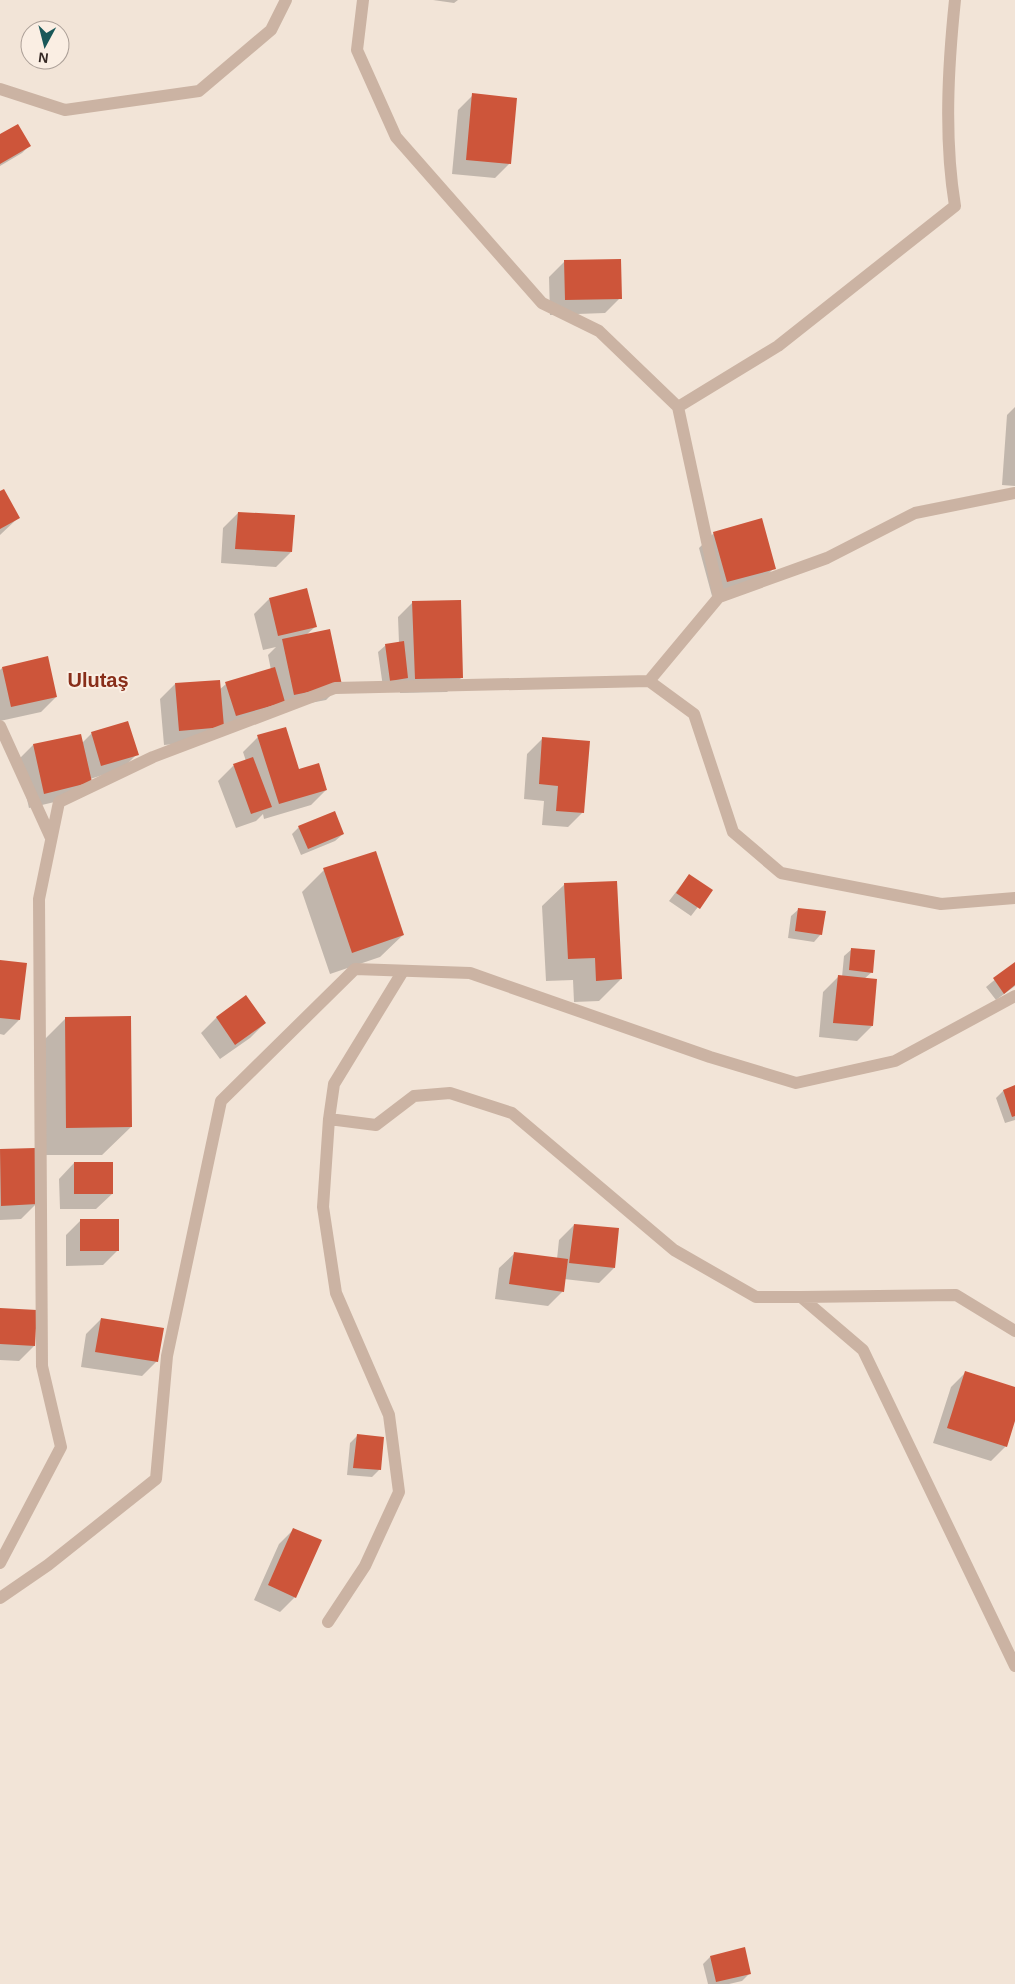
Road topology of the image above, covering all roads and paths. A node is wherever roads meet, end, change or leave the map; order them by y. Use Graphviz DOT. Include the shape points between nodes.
graph roads {
  1 [pos="286,0"];
  2 [pos="363,0"];
  3 [pos="955,0"];
  4 [pos="0,89"];
  5 [pos="678,407"];
  6 [pos="1015,493"];
  7 [pos="719,597"];
  8 [pos="649,680"];
  9 [pos="0,726"];
  10 [pos="51,838"];
  11 [pos="1015,898"];
  12 [pos="403,971"];
  13 [pos="1015,996"];
  14 [pos="329,1119"];
  15 [pos="801,1297"];
  16 [pos="1015,1331"];
  17 [pos="0,1563"];
  18 [pos="0,1598"];
  19 [pos="328,1622"];
  20 [pos="1015,1666"];
  1 -- 4 [label="street" via="271,30 199,91 66,110"];
  2 -- 5 [label="street" via="357,50 396,137 542,303 599,331"];
  3 -- 5 [label="street" via="950,44 950,171 955,206 778,346"];
  5 -- 7 [label="street"];
  6 -- 7 [label="street" via="915,513 827,558"];
  7 -- 8 [label="street"];
  8 -- 10 [label="street" via="335,688 153,757 58,802"];
  8 -- 11 [label="street" via="694,714 733,832 781,874 941,904"];
  9 -- 10 [label="street"];
  10 -- 17 [label="street" via="40,899 42,1366 61,1447"];
  12 -- 13 [label="street" via="470,973 710,1057 796,1083 895,1061"];
  12 -- 14 [label="street" via="334,1084"];
  12 -- 18 [label="street" via="355,970 221,1101 167,1356 156,1479 48,1565"];
  14 -- 15 [label="street" via="376,1125 414,1096 450,1093 512,1113 674,1250 756,1297"];
  14 -- 19 [label="street" via="324,1207 336,1293 389,1415 399,1492 365,1566"];
  15 -- 16 [label="street" via="956,1295"];
  15 -- 20 [label="street" via="863,1350"];
}
